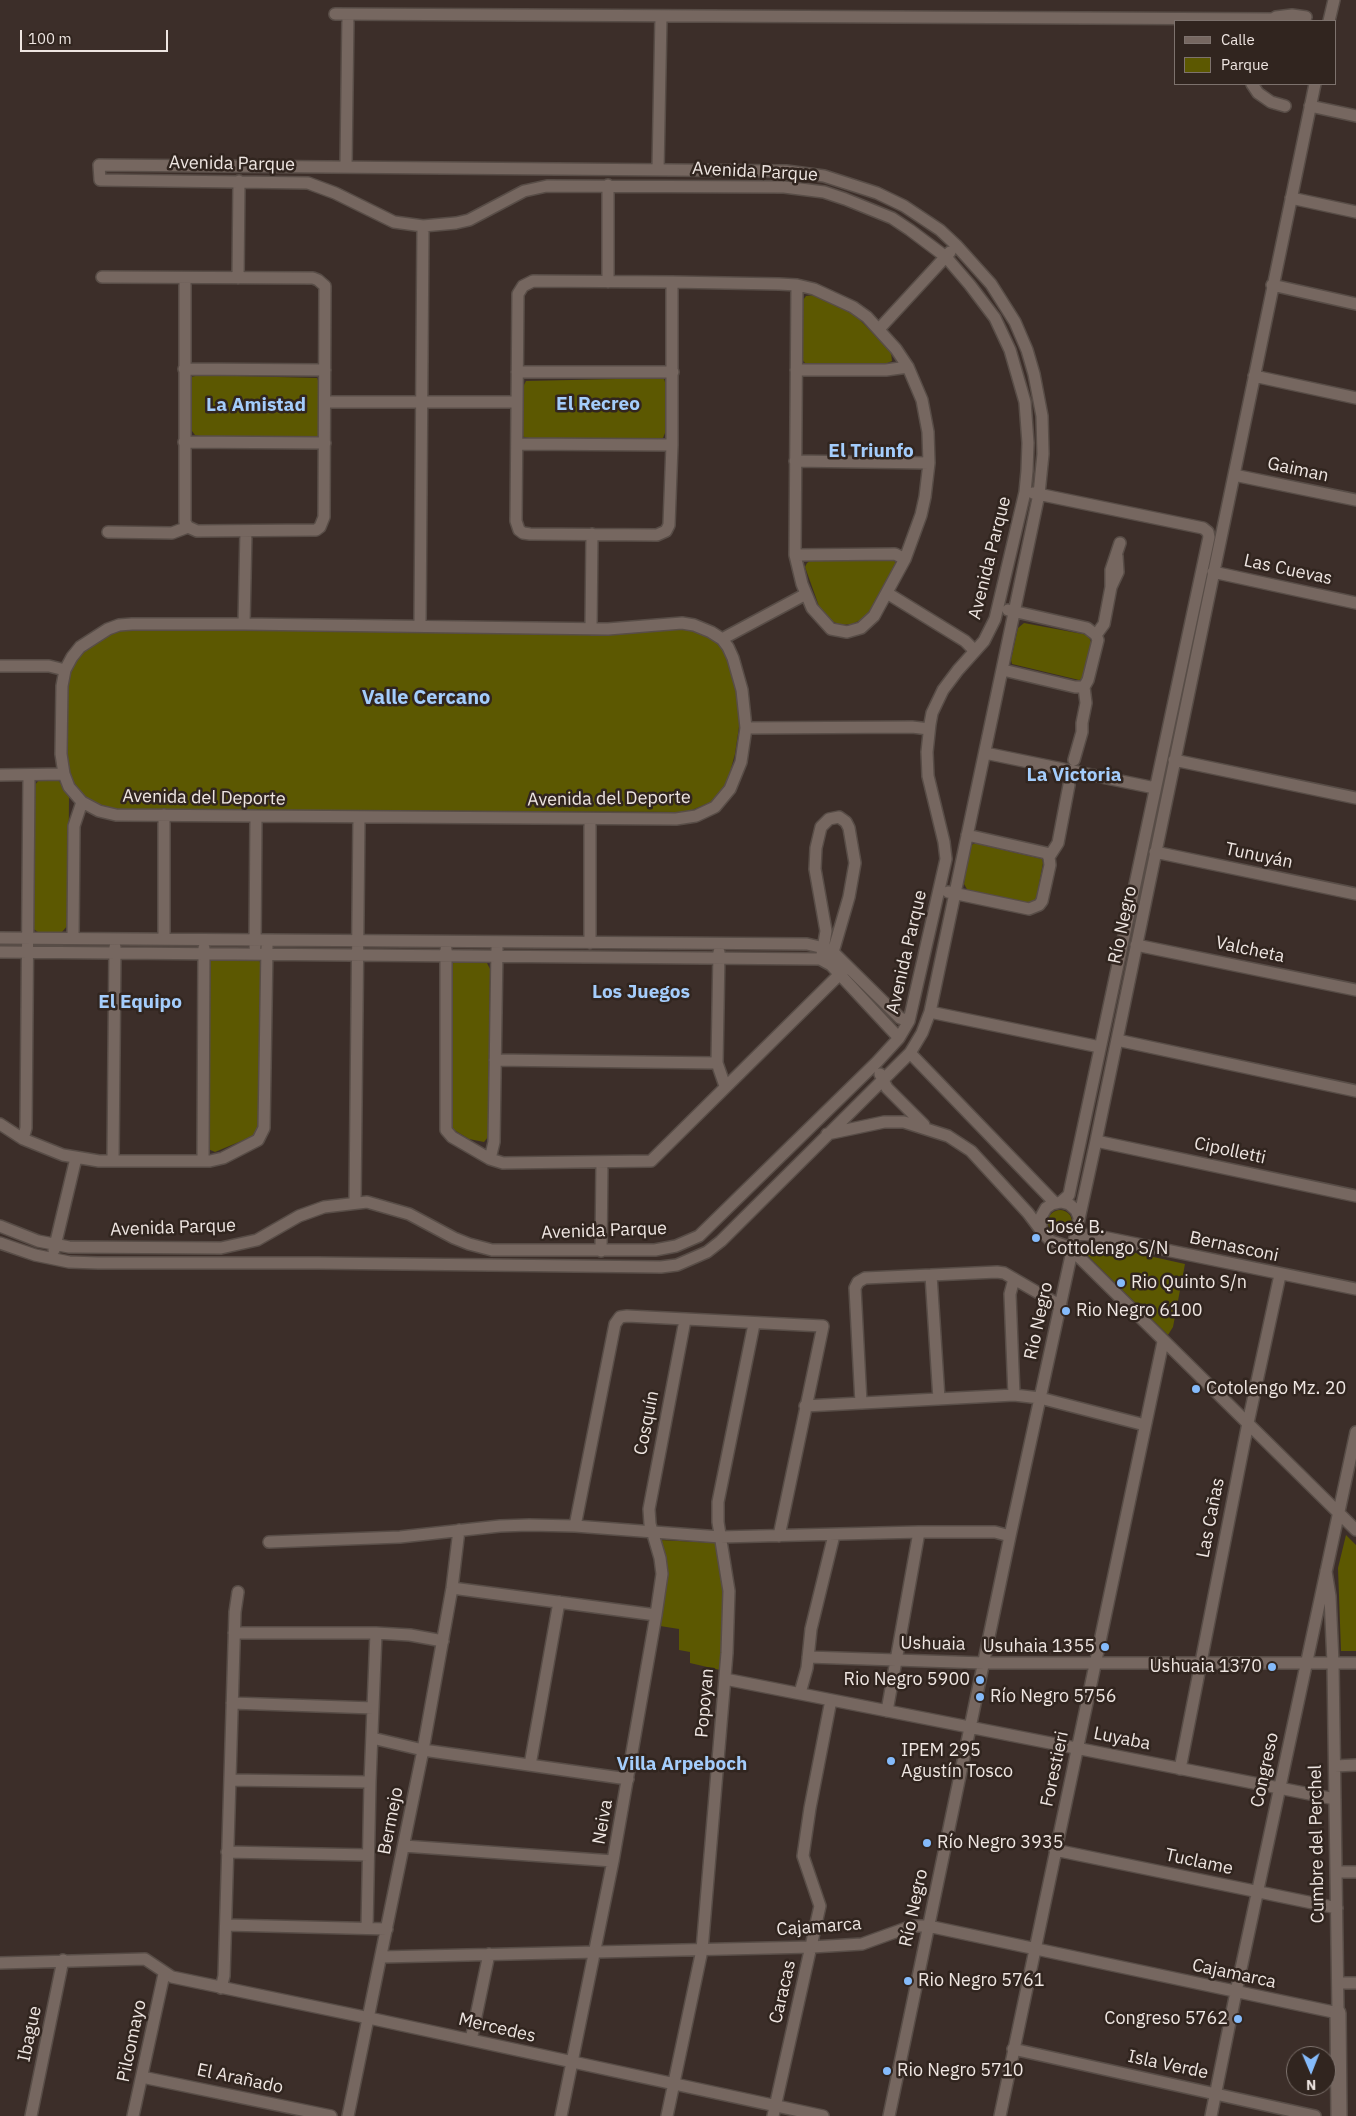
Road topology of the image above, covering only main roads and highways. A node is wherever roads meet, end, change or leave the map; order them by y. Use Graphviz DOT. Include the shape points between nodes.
graph roads {
  1 [pos="1338,2013"];
  2 [pos="1340,2116"];
  1 -- 2 [label="main road, Cumbre del Perchel"];
}
